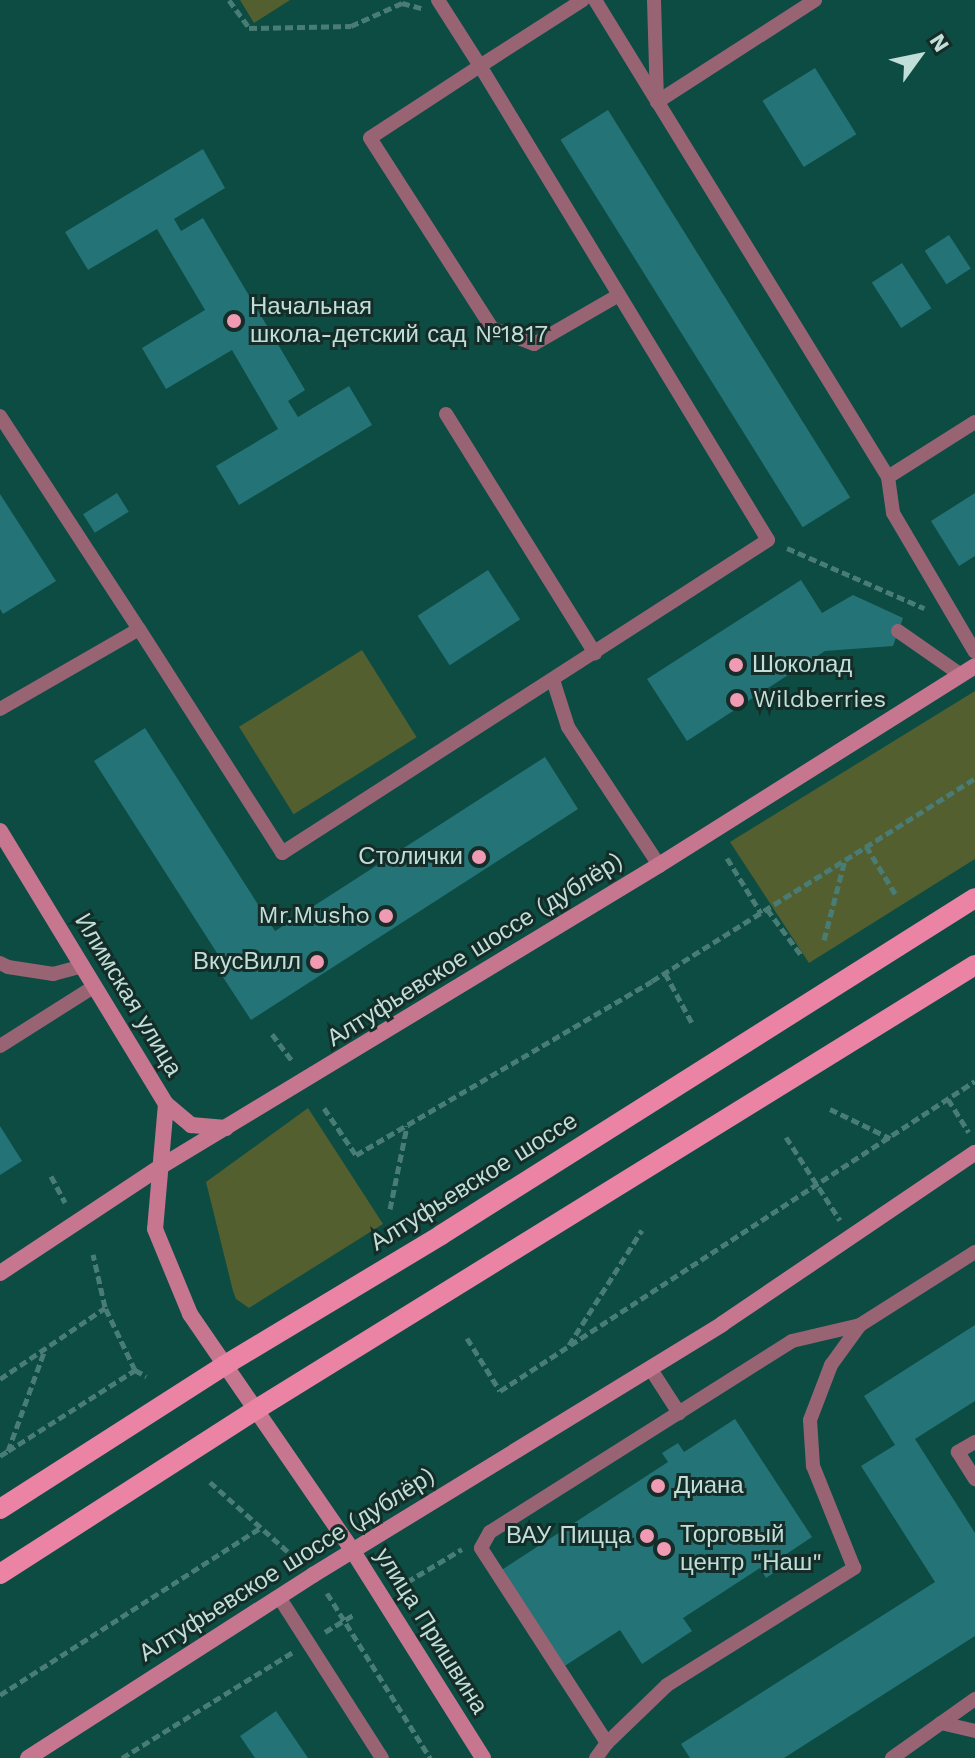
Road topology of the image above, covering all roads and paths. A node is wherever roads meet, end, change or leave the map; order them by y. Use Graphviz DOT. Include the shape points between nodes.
graph roads {
  1 [pos="229,0"];
  2 [pos="438,0"];
  3 [pos="583,0"];
  4 [pos="595,0"];
  5 [pos="654,0"];
  6 [pos="815,0"];
  7 [pos="447,13"];
  8 [pos="480,66"];
  9 [pos="657,102"];
  10 [pos="619,295"];
  11 [pos="446,414"];
  12 [pos="0,416"];
  13 [pos="975,422"];
  14 [pos="888,477"];
  15 [pos="768,540"];
  16 [pos="957,622"];
  17 [pos="139,629"];
  18 [pos="898,631"];
  19 [pos="975,652"];
  20 [pos="595,653"];
  21 [pos="968,670"];
  22 [pos="553,680"];
  23 [pos="0,709"];
  24 [pos="975,778"];
  25 [pos="0,831"];
  26 [pos="866,846"];
  27 [pos="727,858"];
  28 [pos="845,860"];
  29 [pos="659,865"];
  30 [pos="896,895"];
  31 [pos="975,898"];
  32 [pos="764,911"];
  33 [pos="824,940"];
  34 [pos="801,955"];
  35 [pos="0,963"];
  36 [pos="975,965"];
  37 [pos="82,966"];
  38 [pos="665,973"];
  39 [pos="95,986"];
  40 [pos="692,1023"];
  41 [pos="272,1034"];
  42 [pos="0,1046"];
  43 [pos="292,1061"];
  44 [pos="975,1081"];
  45 [pos="948,1099"];
  46 [pos="166,1104"];
  47 [pos="324,1108"];
  48 [pos="830,1109"];
  49 [pos="407,1125"];
  50 [pos="226,1128"];
  51 [pos="786,1137"];
  52 [pos="890,1138"];
  53 [pos="975,1142"];
  54 [pos="975,1153"];
  55 [pos="160,1167"];
  56 [pos="51,1176"];
  57 [pos="817,1185"];
  58 [pos="65,1202"];
  59 [pos="390,1209"];
  60 [pos="642,1230"];
  61 [pos="851,1237"];
  62 [pos="975,1252"];
  63 [pos="93,1254"];
  64 [pos="0,1273"];
  65 [pos="105,1307"];
  66 [pos="860,1325"];
  67 [pos="467,1338"];
  68 [pos="568,1346"];
  69 [pos="45,1351"];
  70 [pos="225,1365"];
  71 [pos="650,1368"];
  72 [pos="135,1370"];
  73 [pos="146,1376"];
  74 [pos="0,1379"];
  75 [pos="257,1409"];
  76 [pos="679,1413"];
  77 [pos="975,1442"];
  78 [pos="8,1451"];
  79 [pos="0,1456"];
  80 [pos="975,1479"];
  81 [pos="210,1482"];
  82 [pos="0,1509"];
  83 [pos="262,1527"];
  84 [pos="490,1532"];
  85 [pos="354,1553"];
  86 [pos="0,1574"];
  87 [pos="313,1575"];
  88 [pos="407,1582"];
  89 [pos="279,1597"];
  90 [pos="355,1614"];
  91 [pos="345,1619"];
  92 [pos="310,1641"];
  93 [pos="0,1695"];
  94 [pos="975,1699"];
  95 [pos="941,1723"];
  96 [pos="975,1731"];
  97 [pos="607,1743"];
  98 [pos="51,1752"];
  99 [pos="28,1758"];
  100 [pos="122,1758"];
  101 [pos="382,1758"];
  102 [pos="430,1758"];
  103 [pos="483,1758"];
  104 [pos="596,1758"];
  105 [pos="892,1758"];
  1 -- 7 [label="path" via="249,28 351,26 402,3"];
  2 -- 7 [label="lane"];
  3 -- 8 [label="lane"];
  4 -- 9 [label="lane"];
  5 -- 9 [label="lane"];
  6 -- 9 [label="lane"];
  7 -- 8 [label="lane"];
  8 -- 10 [label="lane"];
  8 -- 10 [label="lane" via="370,138 492,328 534,344"];
  9 -- 14 [label="lane"];
  10 -- 15 [label="lane"];
  11 -- 20 [label="lane"];
  12 -- 17 [label="lane"];
  13 -- 14 [label="lane"];
  14 -- 16 [label="lane" via="893,513"];
  15 -- 16 [label="path"];
  15 -- 20 [label="lane"];
  16 -- 19 [label="lane"];
  17 -- 22 [label="lane" via="282,853"];
  17 -- 23 [label="lane"];
  18 -- 21 [label="lane"];
  20 -- 22 [label="lane"];
  21 -- 29 [label="street, Алтуфьевское шоссе (дублёр)"];
  22 -- 29 [label="lane" via="568,727"];
  24 -- 26 [label="path"];
  25 -- 37 [label="street, Илимская улица"];
  26 -- 28 [label="path"];
  26 -- 30 [label="path"];
  27 -- 32 [label="path"];
  28 -- 32 [label="path"];
  28 -- 33 [label="path"];
  29 -- 50 [label="street, Алтуфьевское шоссе (дублёр)"];
  31 -- 70 [label="main road, Алтуфьевское шоссе"];
  32 -- 34 [label="path"];
  32 -- 38 [label="path"];
  35 -- 37 [label="lane" via="53,974"];
  36 -- 75 [label="main road"];
  37 -- 39 [label="street, Илимская улица"];
  38 -- 40 [label="path"];
  38 -- 49 [label="path"];
  39 -- 42 [label="lane"];
  39 -- 46 [label="street, Илимская улица"];
  41 -- 43 [label="path"];
  44 -- 45 [label="path"];
  45 -- 52 [label="path"];
  45 -- 53 [label="path"];
  46 -- 50 [label="street" via="191,1125"];
  46 -- 55 [label="street, Илимская улица"];
  47 -- 49 [label="path" via="356,1155"];
  48 -- 52 [label="path"];
  49 -- 59 [label="path"];
  50 -- 55 [label="street, Алтуфьевское шоссе (дублёр)"];
  51 -- 57 [label="path"];
  52 -- 57 [label="path"];
  54 -- 61 [label="street, Алтуфьевское шоссе (дублёр)"];
  55 -- 64 [label="street, Алтуфьевское шоссе (дублёр)"];
  55 -- 70 [label="street, Илимская улица" via="155,1229 190,1314"];
  56 -- 58 [label="path"];
  57 -- 61 [label="path"];
  57 -- 68 [label="path"];
  60 -- 68 [label="path"];
  61 -- 71 [label="street, Алтуфьевское шоссе (дублёр)"];
  62 -- 66 [label="lane"];
  63 -- 65 [label="path"];
  65 -- 69 [label="path"];
  65 -- 72 [label="path"];
  66 -- 76 [label="lane" via="792,1341"];
  66 -- 97 [label="lane" via="831,1365 810,1420 813,1466 854,1568 667,1685"];
  67 -- 68 [label="path" via="500,1391"];
  69 -- 74 [label="path"];
  69 -- 78 [label="path"];
  70 -- 75 [label="street, Илимская улица"];
  70 -- 82 [label="main road, Алтуфьевское шоссе"];
  71 -- 76 [label="lane"];
  71 -- 85 [label="street, Алтуфьевское шоссе (дублёр)"];
  72 -- 73 [label="path"];
  72 -- 78 [label="path"];
  75 -- 85 [label="street, улица Пришвина"];
  75 -- 86 [label="main road"];
  76 -- 84 [label="lane"];
  77 -- 80 [label="lane" via="958,1452"];
  78 -- 79 [label="path"];
  81 -- 83 [label="path"];
  83 -- 87 [label="path"];
  83 -- 93 [label="path"];
  84 -- 88 [label="path"];
  84 -- 97 [label="lane" via="481,1548"];
  85 -- 87 [label="street, Алтуфьевское шоссе (дублёр)"];
  85 -- 103 [label="street, улица Пришвина"];
  87 -- 89 [label="street, Алтуфьевское шоссе (дублёр)"];
  87 -- 91 [label="path"];
  89 -- 92 [label="lane"];
  89 -- 98 [label="street, Алтуфьевское шоссе (дублёр)"];
  90 -- 91 [label="path"];
  91 -- 92 [label="path"];
  91 -- 102 [label="path"];
  92 -- 100 [label="path"];
  92 -- 101 [label="lane"];
  94 -- 95 [label="lane"];
  95 -- 96 [label="lane"];
  95 -- 105 [label="lane"];
  97 -- 104 [label="lane"];
  98 -- 99 [label="street, Алтуфьевское шоссе (дублёр)"];
}
